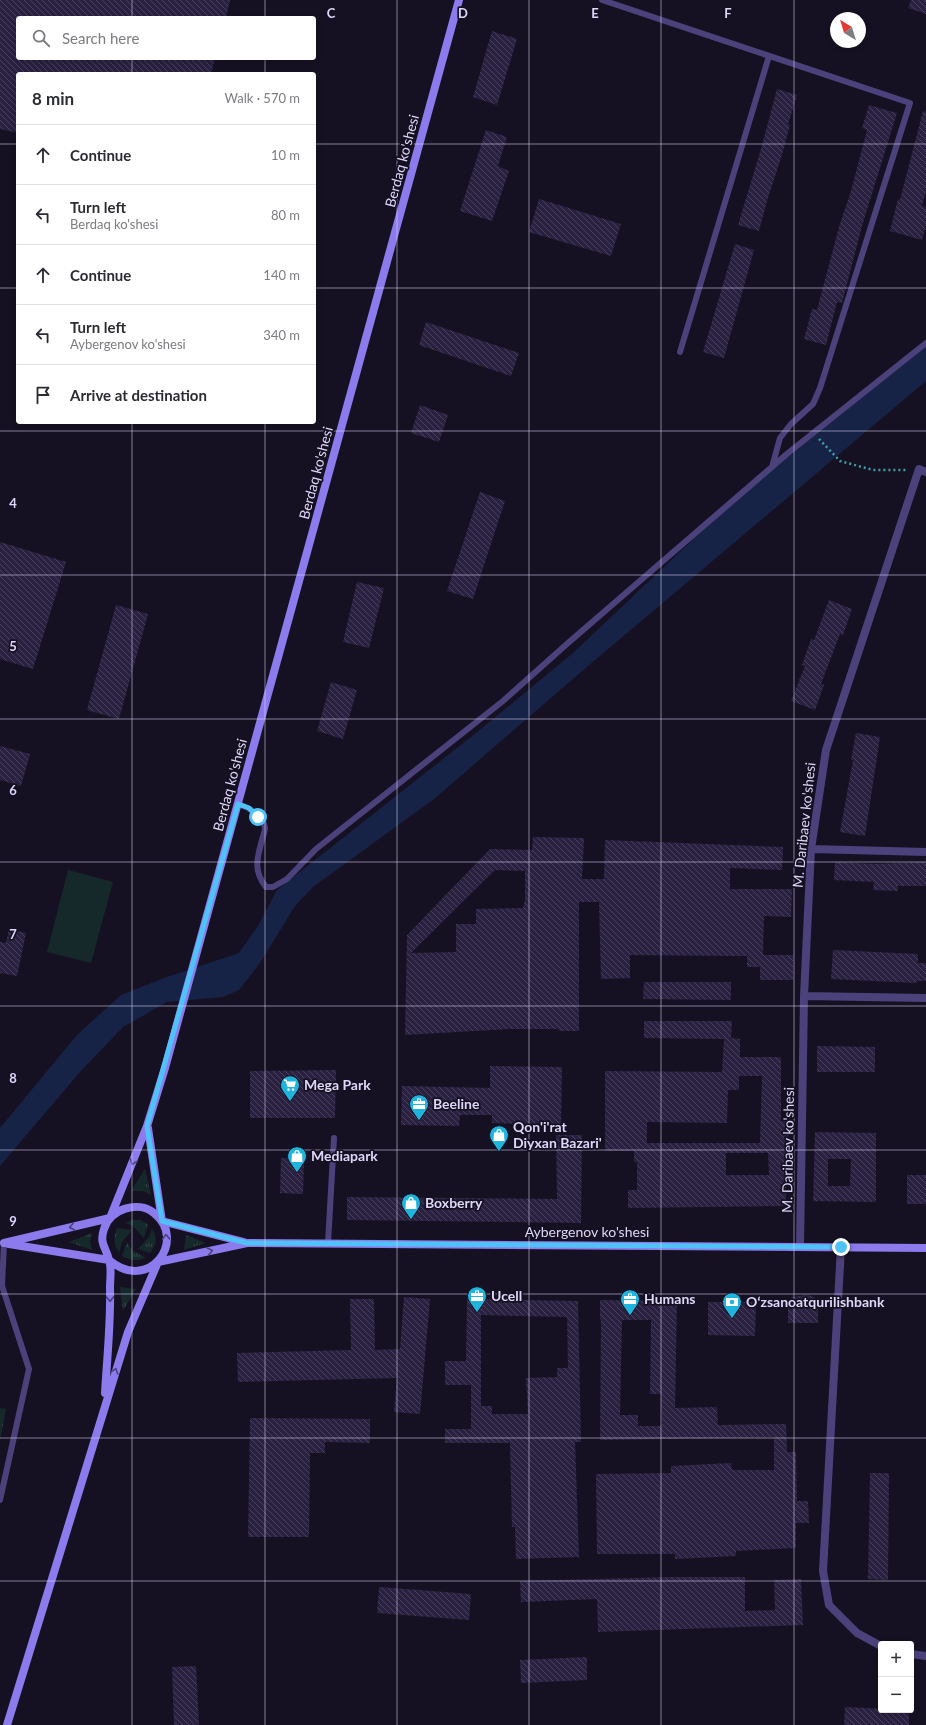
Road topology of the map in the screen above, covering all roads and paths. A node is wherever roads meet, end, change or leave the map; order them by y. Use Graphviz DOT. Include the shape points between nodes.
graph roads {
  1 [pos="459,0"];
  2 [pos="602,0"];
  3 [pos="769,56"];
  4 [pos="926,343"];
  5 [pos="680,352"];
  6 [pos="813,433"];
  7 [pos="772,467"];
  8 [pos="922,470"];
  9 [pos="238,804"];
  10 [pos="811,849"];
  11 [pos="926,852"];
  12 [pos="804,996"];
  13 [pos="926,998"];
  14 [pos="147,1126"];
  15 [pos="334,1138"];
  16 [pos="110,1218"];
  17 [pos="162,1221"];
  18 [pos="2,1243"];
  19 [pos="247,1243"];
  20 [pos="328,1243"];
  21 [pos="800,1247"];
  22 [pos="841,1247"];
  23 [pos="926,1248"];
  24 [pos="110,1260"];
  25 [pos="158,1262"];
  26 [pos="104,1408"];
  27 [pos="0,1500"];
  28 [pos="878,1644"];
  29 [pos="914,1654"];
  30 [pos="926,1656"];
  31 [pos="7,1725"];
  1 -- 9 [label="main road, Berdaq ko'shesi"];
  2 -- 3 [label="lane"];
  3 -- 5 [label="lane"];
  3 -- 7 [label="lane" via="910,103 814,404 791,424 780,438"];
  4 -- 6 [label="lane"];
  6 -- 7 [label="lane"];
  6 -- 8 [label="path" via="840,461 873,470"];
  7 -- 9 [label="lane" via="503,701 327,840 287,879 273,887 266,887 258,878 257,857 265,828 263,822 249,808"];
  8 -- 10 [label="street, M. Daribaev ko'shesi" via="826,750"];
  9 -- 14 [label="main road, Berdaq ko'shesi"];
  10 -- 11 [label="street"];
  10 -- 12 [label="street, M. Daribaev ko'shesi"];
  12 -- 13 [label="street"];
  12 -- 21 [label="street, M. Daribaev ko'shesi"];
  14 -- 16 [label="main road, Berdaq ko'shesi, one-way"];
  14 -- 17 [label="main road"];
  15 -- 20 [label="lane"];
  16 -- 17 [label="main road" via="120,1210 137,1207 153,1213"];
  16 -- 18 [label="main road, one-way"];
  16 -- 24 [label="main road" via="104,1228 102,1239"];
  17 -- 19 [label="main road, Aybergenov ko'shesi"];
  25 -- 17 [label="main road, one-way" via="167,1242"];
  18 -- 24 [label="main road"];
  18 -- 27 [label="lane" via="2,1286 29,1369"];
  19 -- 20 [label="main road, Aybergenov ko'shesi"];
  25 -- 19 [label="main road, Aybergenov ko'shesi, one-way"];
  20 -- 21 [label="main road, Aybergenov ko'shesi"];
  21 -- 22 [label="main road, Aybergenov ko'shesi"];
  22 -- 23 [label="main road, Aybergenov ko'shesi"];
  22 -- 28 [label="street" via="823,1572 829,1605 857,1633"];
  24 -- 25 [label="main road" via="118,1267 133,1271 149,1268"];
  24 -- 26 [label="main road, one-way" via="110,1320"];
  26 -- 25 [label="main road, one-way" via="128,1332"];
  26 -- 31 [label="main road"];
  29 -- 30 [label="street"];
}
